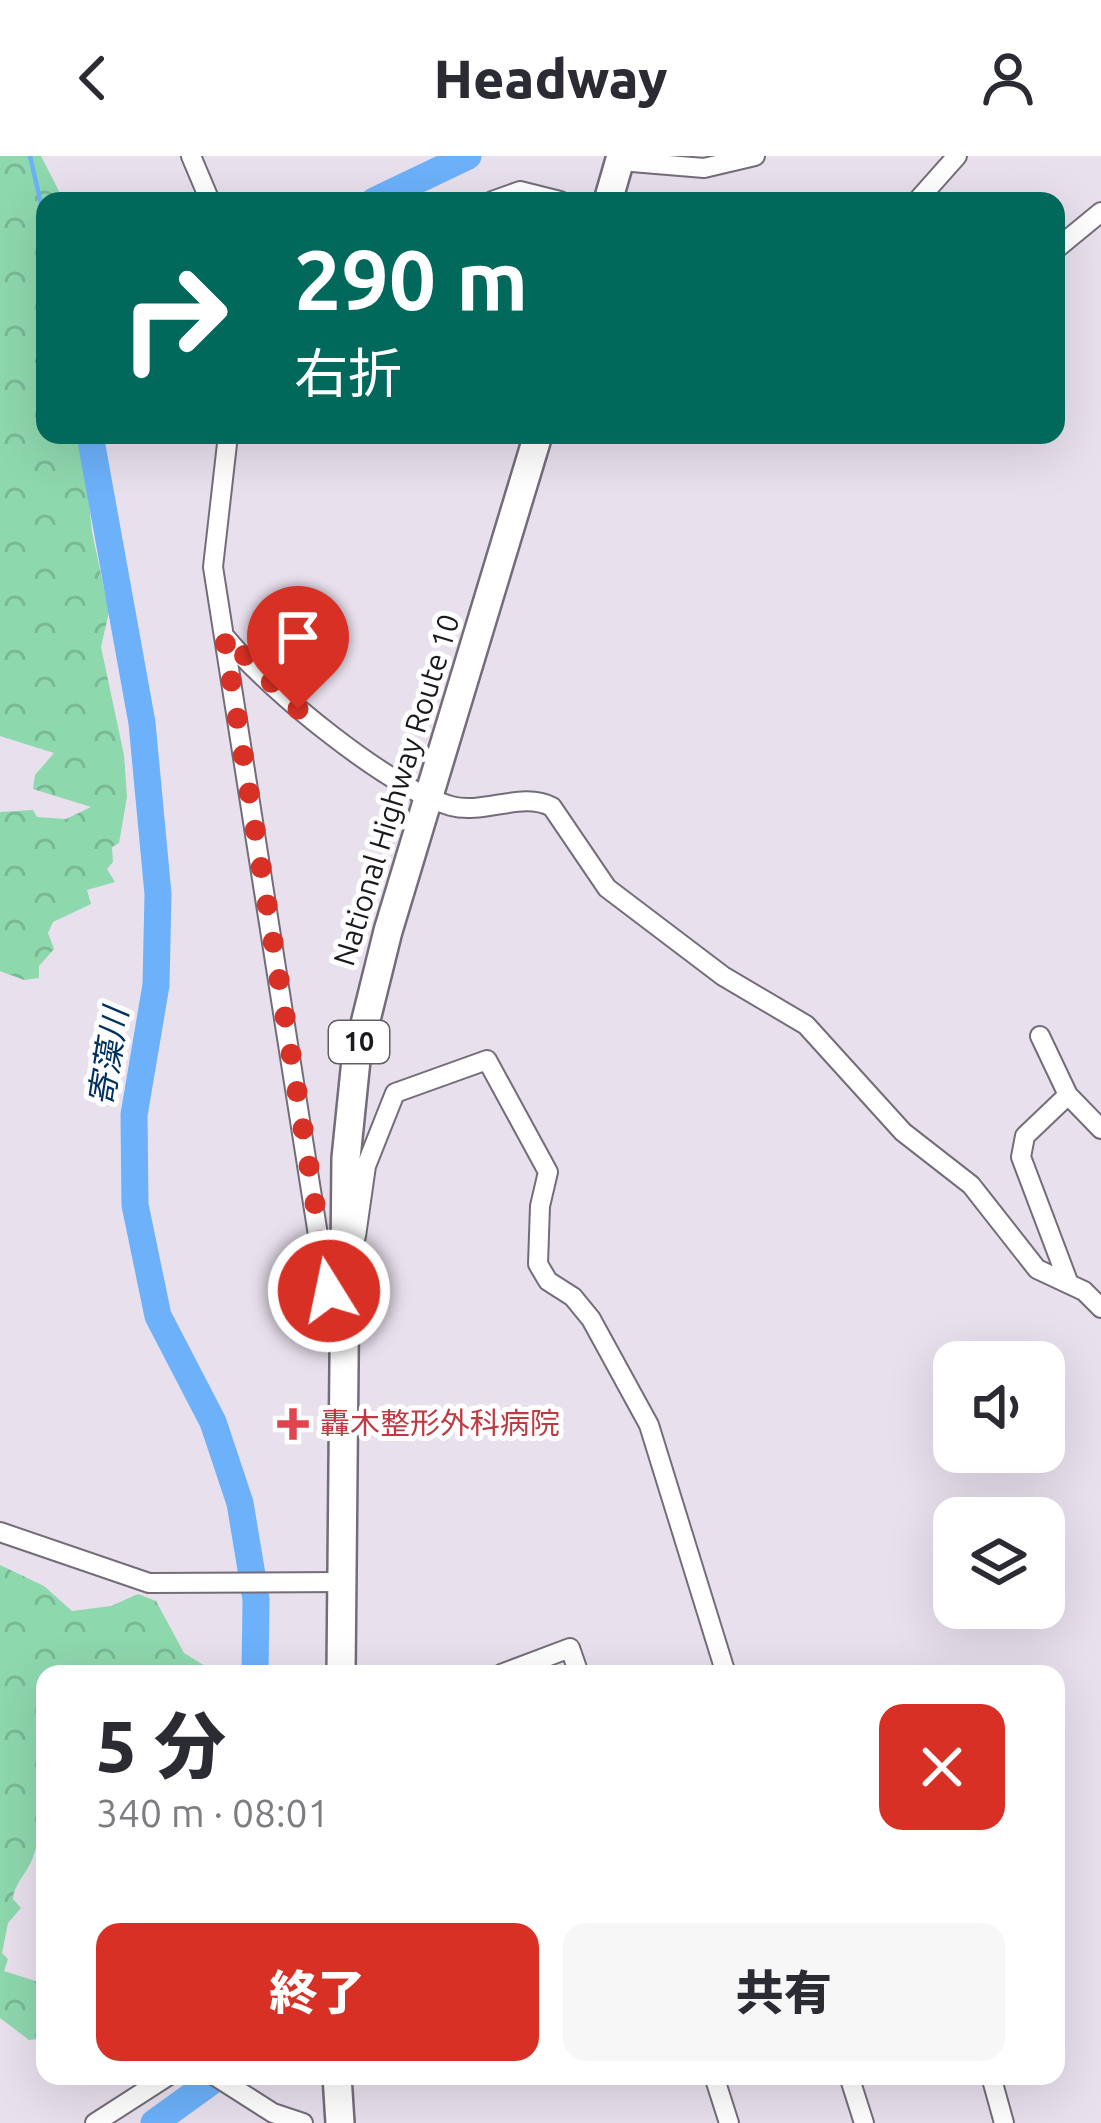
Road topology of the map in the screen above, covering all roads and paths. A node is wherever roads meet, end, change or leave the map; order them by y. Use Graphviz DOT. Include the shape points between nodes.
graph roads {
  1 [pos="191,156"];
  2 [pos="755,156"];
  3 [pos="957,156"];
  4 [pos="621,158"];
  5 [pos="206,192"];
  6 [pos="611,192"];
  7 [pos="924,192"];
  8 [pos="1101,212"];
  9 [pos="1065,242"];
  10 [pos="227,444"];
  11 [pos="535,444"];
  12 [pos="224,635"];
  13 [pos="430,798"];
  14 [pos="1040,1036"];
  15 [pos="1068,1095"];
  16 [pos="1101,1129"];
  17 [pos="1069,1285"];
  18 [pos="346,1292"];
  19 [pos="1101,1308"];
  20 [pos="0,1532"];
  21 [pos="344,1582"];
  22 [pos="341,1665"];
  23 [pos="525,1665"];
  24 [pos="576,1665"];
  25 [pos="723,1665"];
  26 [pos="154,2085"];
  27 [pos="228,2085"];
  28 [pos="338,2085"];
  29 [pos="717,2085"];
  30 [pos="852,2085"];
  31 [pos="993,2085"];
  32 [pos="94,2123"];
  33 [pos="304,2123"];
  34 [pos="340,2123"];
  35 [pos="730,2123"];
  36 [pos="864,2123"];
  37 [pos="1004,2123"];
  1 -- 5 [label="street"];
  2 -- 4 [label="street" via="704,168"];
  3 -- 7 [label="street"];
  4 -- 6 [label="highway"];
  8 -- 9 [label="street"];
  10 -- 12 [label="street" via="213,537"];
  11 -- 13 [label="highway, National Highway Route 10 / 10"];
  12 -- 13 [label="street" via="298,709"];
  12 -- 18 [label="street" via="324,1276 329,1291"];
  13 -- 17 [label="street" via="471,809 531,801 553,807 607,887 724,976 806,1025 903,1132 971,1185 1037,1269"];
  13 -- 18 [label="highway, National Highway Route 10 / 10" via="356,1060"];
  14 -- 15 [label="street"];
  15 -- 16 [label="street"];
  15 -- 17 [label="street" via="1025,1136 1021,1157"];
  17 -- 19 [label="street"];
  18 -- 21 [label="highway, National Highway Route 10 / 10"];
  18 -- 25 [label="street" via="366,1166 395,1093 487,1060 548,1172 538,1264 590,1319 649,1425"];
  20 -- 21 [label="street" via="121,1577"];
  21 -- 22 [label="highway, National Highway Route 10 / 10"];
  23 -- 24 [label="street" via="570,1648"];
  26 -- 32 [label="street"];
  27 -- 33 [label="street"];
  28 -- 34 [label="highway"];
  29 -- 35 [label="street"];
  30 -- 36 [label="street"];
  31 -- 37 [label="street"];
}
